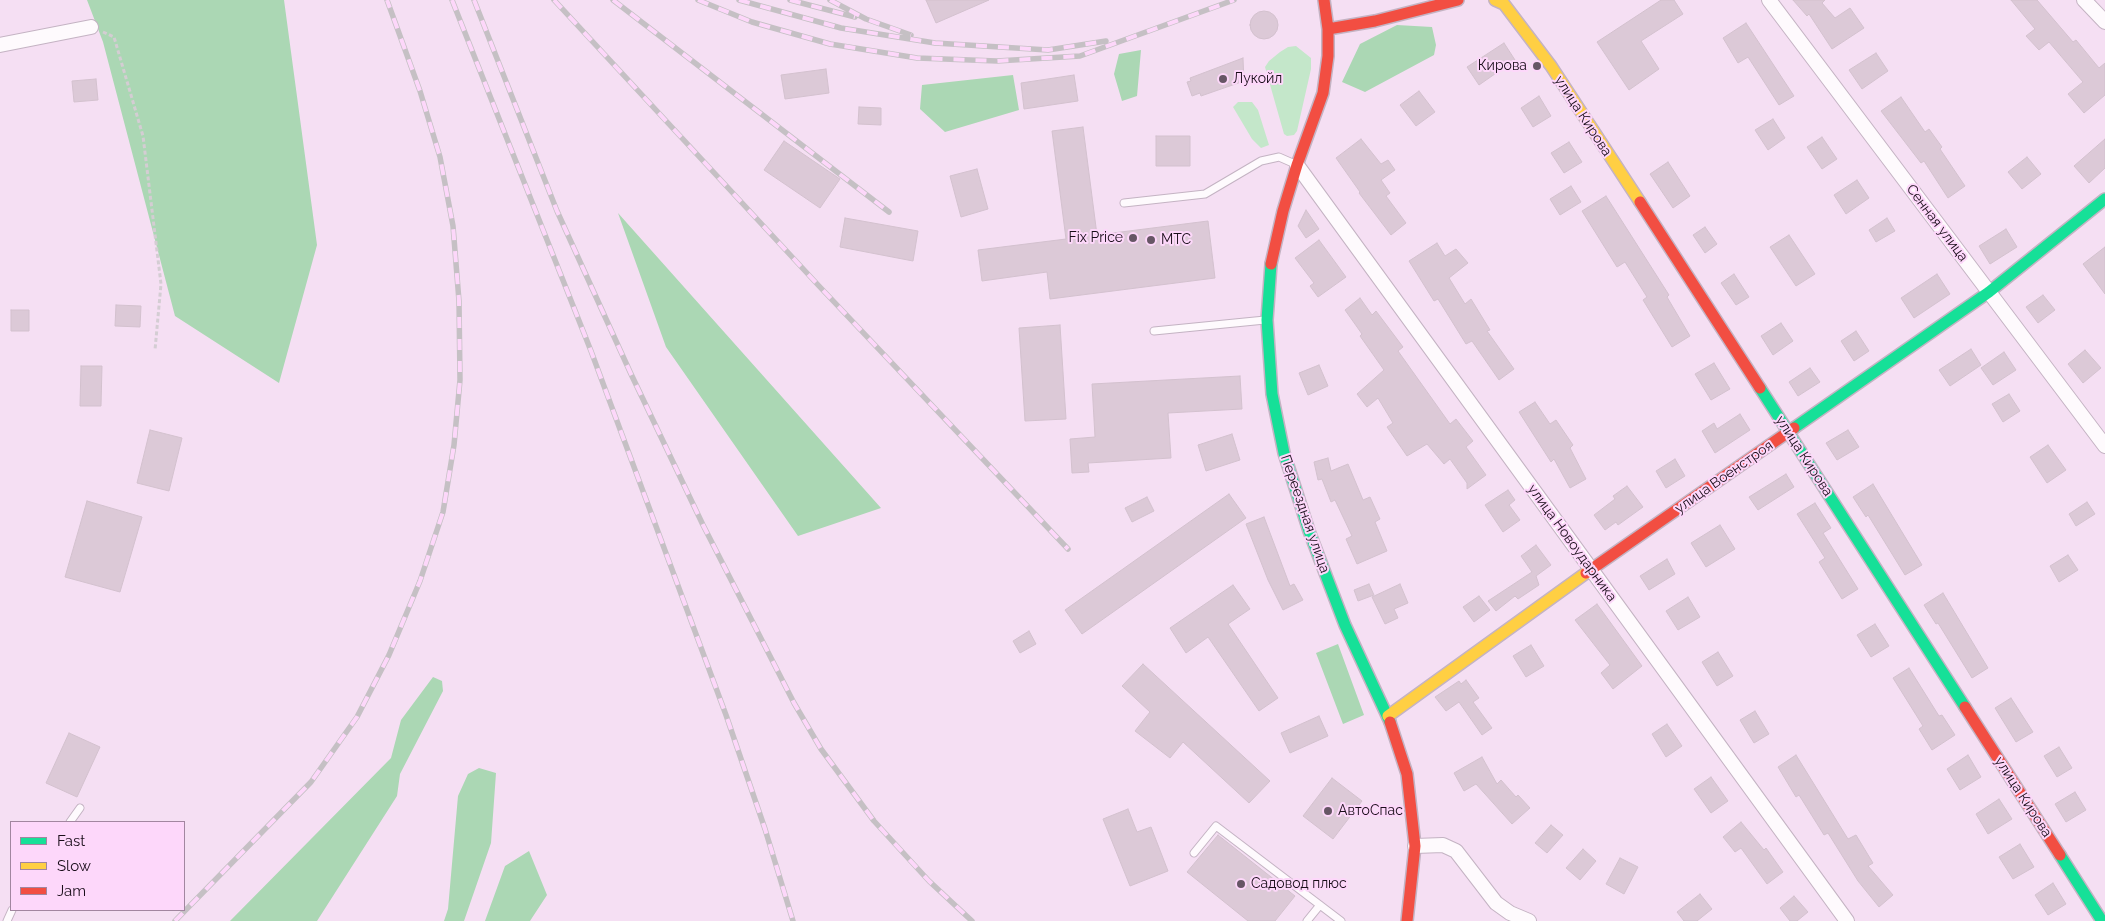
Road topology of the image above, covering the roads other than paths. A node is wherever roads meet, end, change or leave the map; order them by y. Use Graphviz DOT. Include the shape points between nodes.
graph roads {
  1 [pos="1324,0"];
  2 [pos="1458,0"];
  3 [pos="1495,0"];
  4 [pos="1769,0"];
  5 [pos="2084,0"];
  6 [pos="2105,22"];
  7 [pos="91,27"];
  8 [pos="1328,29"];
  9 [pos="0,45"];
  10 [pos="1298,165"];
  11 [pos="2105,199"];
  12 [pos="1124,203"];
  13 [pos="1989,292"];
  14 [pos="1267,320"];
  15 [pos="1154,331"];
  16 [pos="1789,432"];
  17 [pos="2105,446"];
  18 [pos="1591,569"];
  19 [pos="1388,716"];
  20 [pos="80,808"];
  21 [pos="71,821"];
  22 [pos="1415,846"];
  23 [pos="1194,853"];
  24 [pos="1320,905"];
  25 [pos="1307,921"];
  26 [pos="1341,921"];
  27 [pos="1407,921"];
  28 [pos="1530,921"];
  29 [pos="1847,921"];
  30 [pos="2102,921"];
  1 -- 8 [label="street, Переездная улица"];
  2 -- 8 [label="street" via="1375,22"];
  3 -- 16 [label="street, улица Кирова" via="1504,4 1551,66"];
  4 -- 13 [label="street, Сенная улица"];
  5 -- 6 [label="street"];
  7 -- 9 [label="street"];
  8 -- 10 [label="street, Переездная улица" via="1323,93"];
  10 -- 12 [label="lane" via="1279,157 1261,162 1205,194"];
  10 -- 14 [label="street, Переездная улица" via="1271,261"];
  10 -- 18 [label="street, улица Новоударника"];
  11 -- 13 [label="street, улица Военстроя"];
  13 -- 16 [label="street, улица Военстроя"];
  13 -- 17 [label="street, Сенная улица"];
  14 -- 15 [label="lane"];
  14 -- 19 [label="street, Переездная улица" via="1272,394 1284,452 1345,625"];
  16 -- 18 [label="street, улица Военстроя"];
  16 -- 30 [label="street, улица Кирова"];
  18 -- 19 [label="street, улица Военстроя"];
  18 -- 29 [label="street, улица Новоударника"];
  19 -- 22 [label="street, Переездная улица" via="1407,774"];
  20 -- 21 [label="lane"];
  22 -- 27 [label="street, Переездная улица"];
  22 -- 28 [label="street" via="1443,845 1456,851 1496,903"];
  23 -- 24 [label="lane" via="1216,826"];
  24 -- 25 [label="lane"];
  24 -- 26 [label="lane"];
}
